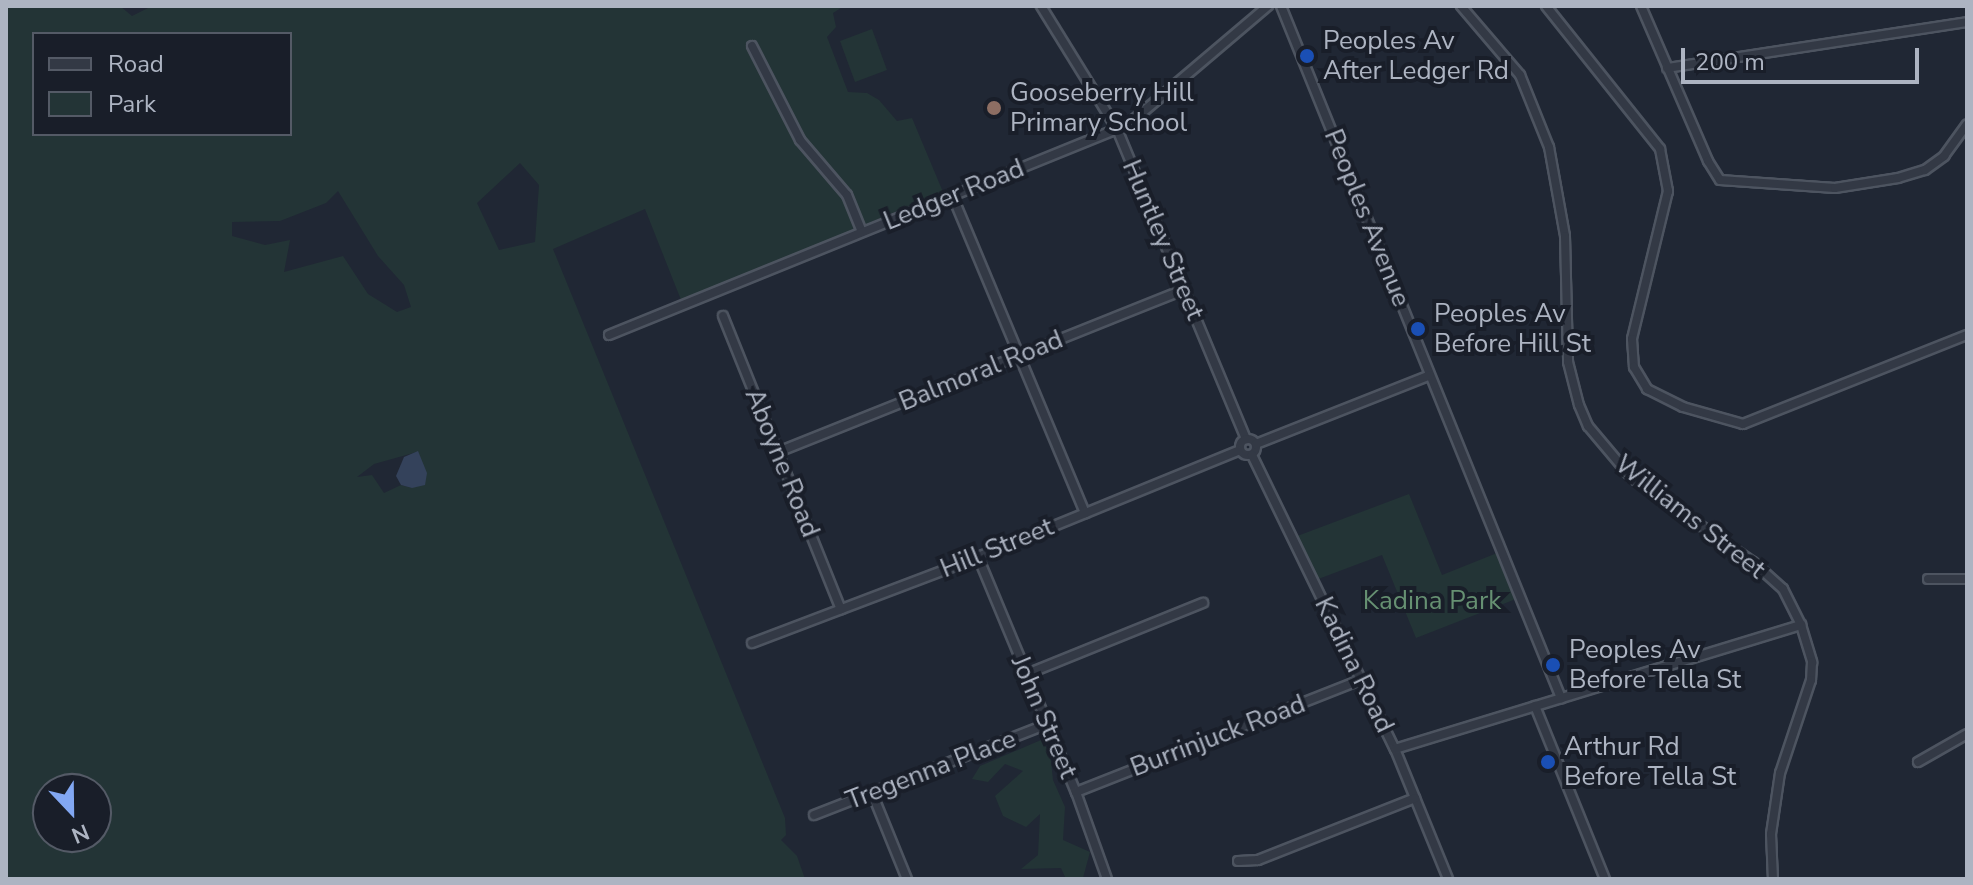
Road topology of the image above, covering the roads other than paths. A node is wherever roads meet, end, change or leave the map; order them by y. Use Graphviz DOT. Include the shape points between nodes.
graph roads {
  1 [pos="1041,6"];
  2 [pos="1268,6"];
  3 [pos="1281,6"];
  4 [pos="1461,6"];
  5 [pos="1546,6"];
  6 [pos="1641,6"];
  7 [pos="1967,22"];
  8 [pos="752,46"];
  9 [pos="1667,68"];
  10 [pos="1967,124"];
  11 [pos="1117,129"];
  12 [pos="952,195"];
  13 [pos="862,232"];
  14 [pos="1184,290"];
  15 [pos="723,316"];
  16 [pos="609,335"];
  17 [pos="1967,335"];
  18 [pos="1019,355"];
  19 [pos="1430,375"];
  20 [pos="1246,439"];
  21 [pos="1256,444"];
  22 [pos="1240,450"];
  23 [pos="778,452"];
  24 [pos="1252,455"];
  25 [pos="1085,513"];
  26 [pos="978,557"];
  27 [pos="1928,579"];
  28 [pos="1967,579"];
  29 [pos="1203,603"];
  30 [pos="841,609"];
  31 [pos="1801,625"];
  32 [pos="752,643"];
  33 [pos="1027,674"];
  34 [pos="1361,680"];
  35 [pos="1561,698"];
  36 [pos="1535,706"];
  37 [pos="1047,724"];
  38 [pos="1967,734"];
  39 [pos="1395,749"];
  40 [pos="1918,762"];
  41 [pos="1076,792"];
  42 [pos="872,793"];
  43 [pos="1415,798"];
  44 [pos="814,815"];
  45 [pos="1238,861"];
  46 [pos="907,879"];
  47 [pos="1107,879"];
  48 [pos="1448,879"];
  49 [pos="1605,879"];
  50 [pos="1773,879"];
  1 -- 11 [label="street, Huntley Street"];
  2 -- 11 [label="street, Ledger Road"];
  3 -- 19 [label="street, Peoples Avenue"];
  4 -- 31 [label="street, Williams Street" via="1520,75 1549,147 1565,236 1568,362 1588,426 1631,477 1783,589"];
  5 -- 17 [label="street" via="1660,149 1668,191 1632,339 1634,367 1647,389 1683,407 1743,424"];
  6 -- 9 [label="street"];
  7 -- 9 [label="street"];
  8 -- 13 [label="street" via="800,140 847,195"];
  9 -- 10 [label="street" via="1720,180 1835,188 1898,178 1925,170 1944,156"];
  11 -- 12 [label="street, Ledger Road"];
  11 -- 14 [label="street, Huntley Street"];
  12 -- 13 [label="street, Ledger Road"];
  12 -- 18 [label="street"];
  13 -- 16 [label="street, Ledger Road"];
  14 -- 18 [label="street, Balmoral Road"];
  14 -- 20 [label="street, Huntley Street"];
  15 -- 23 [label="street, Aboyne Road"];
  18 -- 23 [label="street, Balmoral Road"];
  18 -- 25 [label="street"];
  19 -- 21 [label="street"];
  19 -- 35 [label="street, Peoples Avenue"];
  20 -- 21 [label="street"];
  20 -- 22 [label="street"];
  21 -- 24 [label="street"];
  22 -- 24 [label="street"];
  22 -- 25 [label="street, Hill Street"];
  23 -- 30 [label="street, Aboyne Road"];
  24 -- 34 [label="street, Kadina Road"];
  25 -- 26 [label="street, Hill Street"];
  26 -- 30 [label="street, Hill Street"];
  26 -- 33 [label="street, John Street"];
  27 -- 28 [label="street"];
  29 -- 33 [label="street"];
  30 -- 32 [label="street, Hill Street"];
  31 -- 35 [label="street"];
  31 -- 50 [label="street, Williams Street" via="1812,662 1811,680 1780,773 1771,834"];
  33 -- 37 [label="street, John Street"];
  34 -- 39 [label="street, Kadina Road"];
  34 -- 41 [label="street, Burrinjuck Road"];
  35 -- 36 [label="street"];
  36 -- 39 [label="street"];
  36 -- 49 [label="street"];
  37 -- 41 [label="street, John Street"];
  37 -- 42 [label="street, Tregenna Place"];
  38 -- 40 [label="street"];
  39 -- 43 [label="street, Kadina Road"];
  41 -- 47 [label="street, John Street"];
  42 -- 44 [label="street, Tregenna Place"];
  42 -- 46 [label="street"];
  43 -- 45 [label="street" via="1258,860"];
  43 -- 48 [label="street, Kadina Road"];
}
